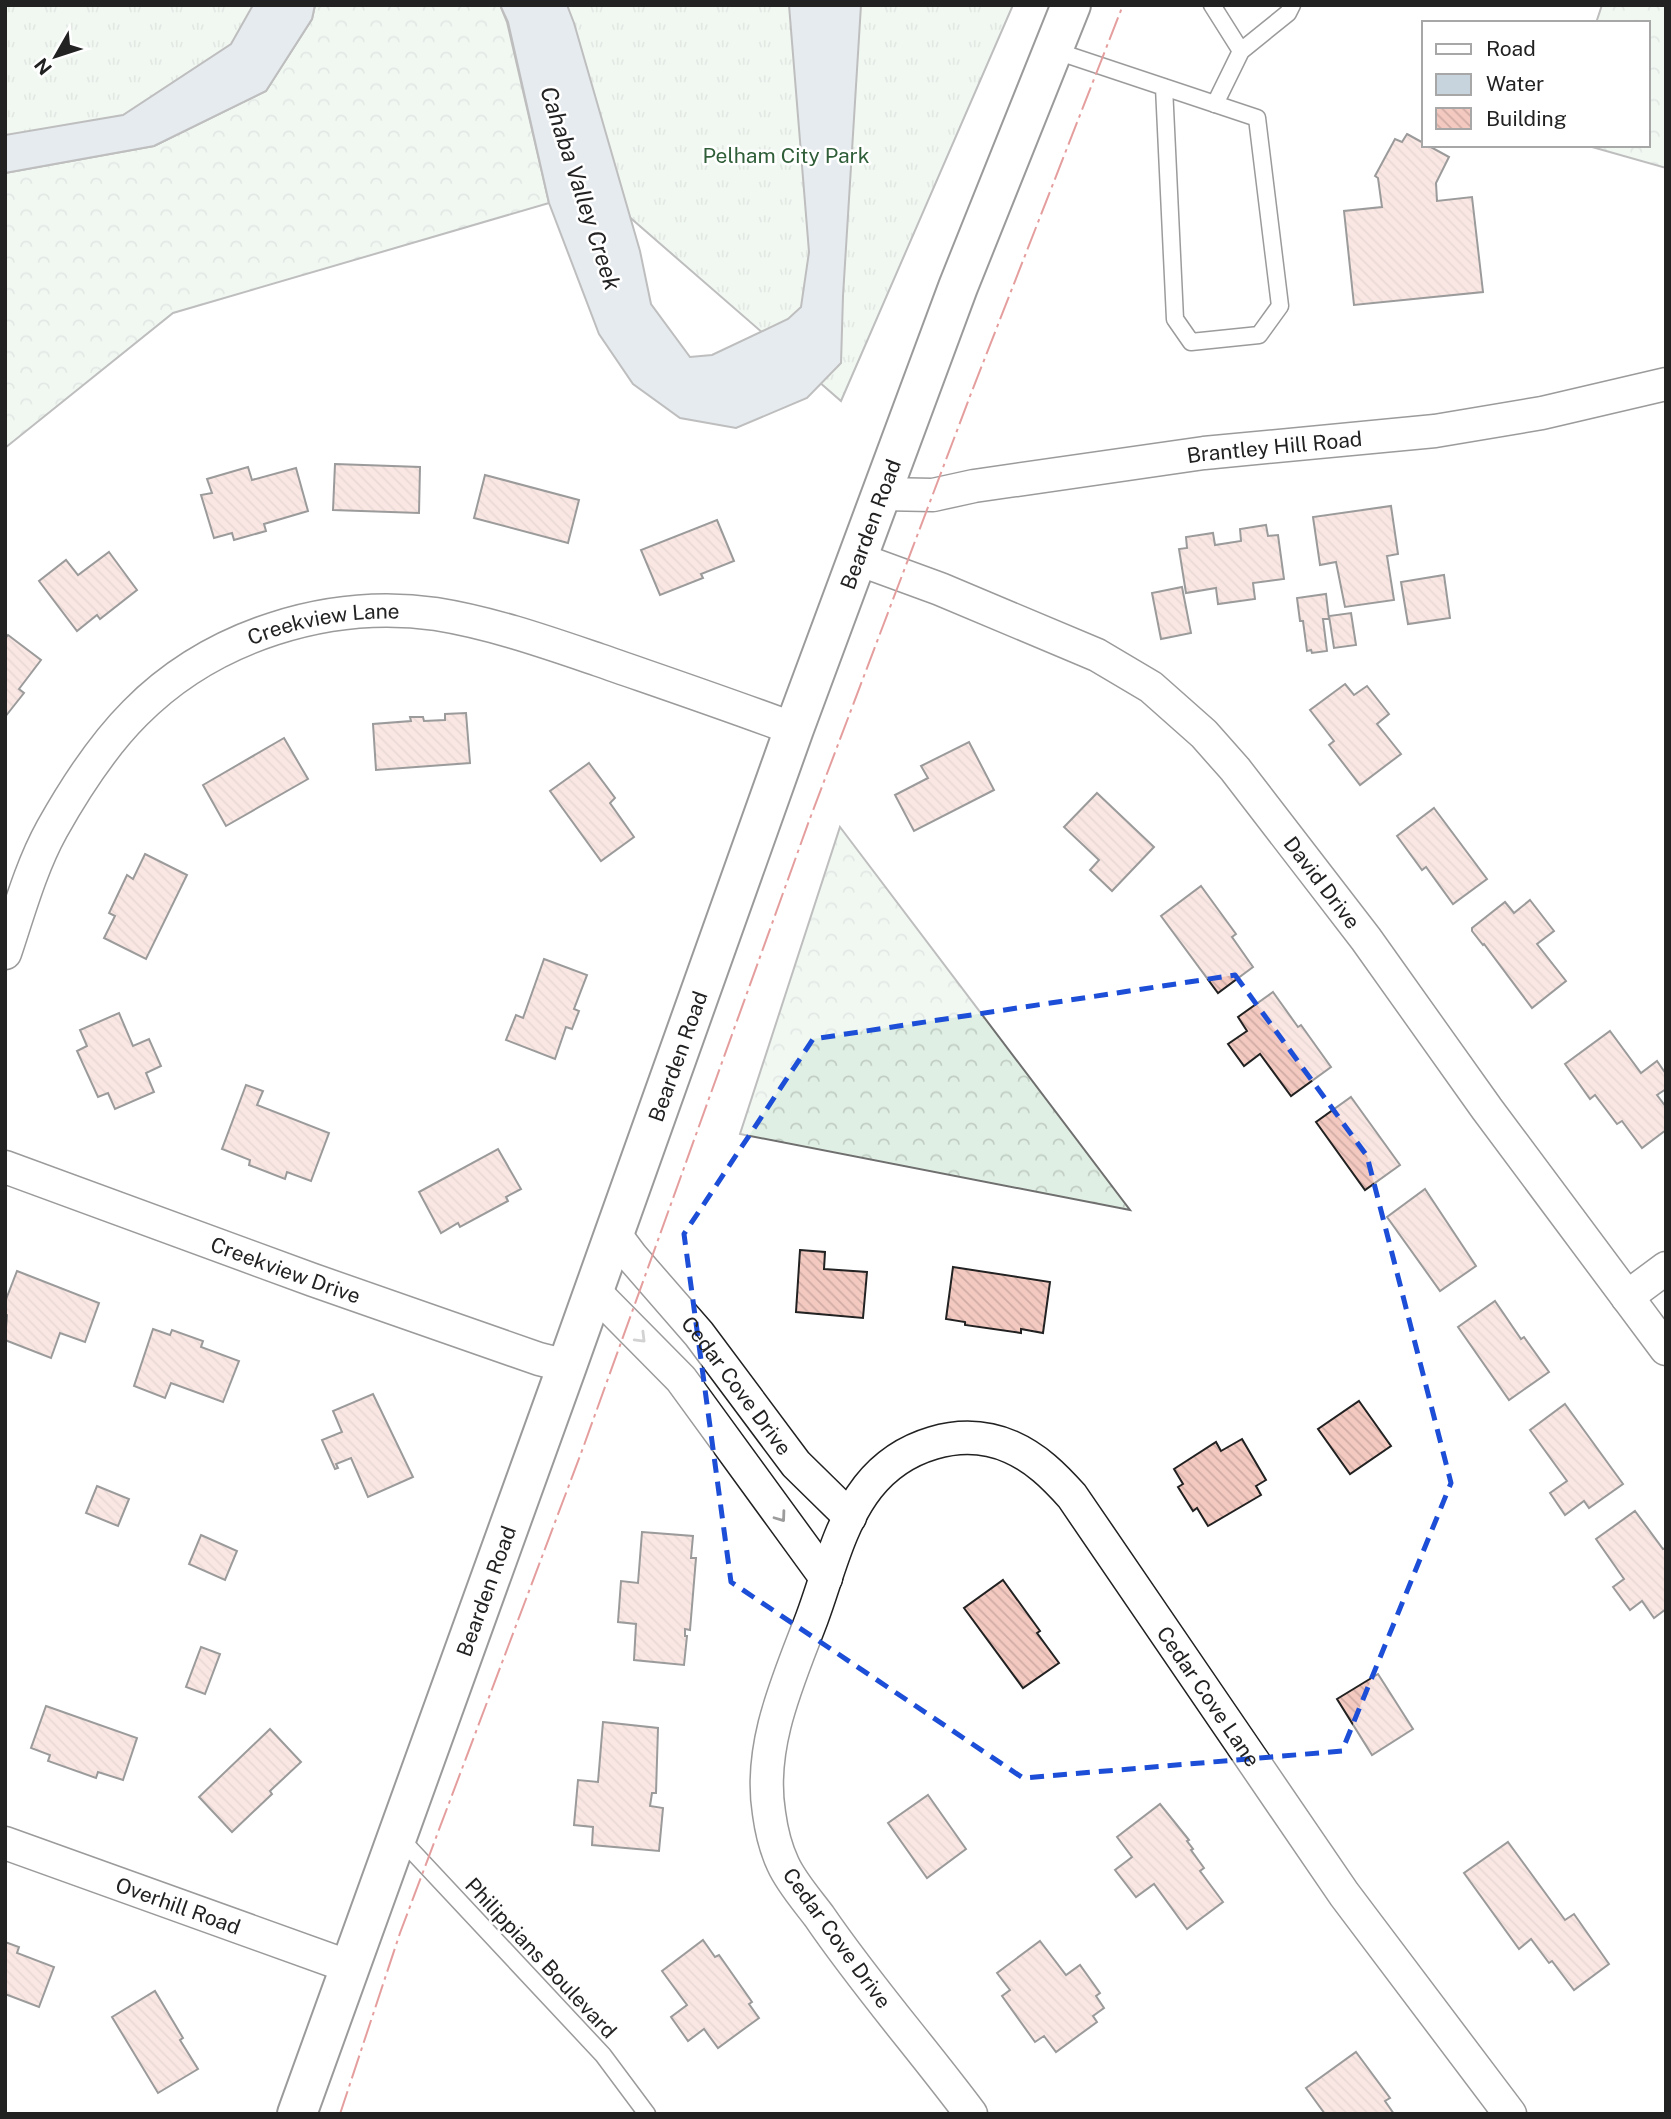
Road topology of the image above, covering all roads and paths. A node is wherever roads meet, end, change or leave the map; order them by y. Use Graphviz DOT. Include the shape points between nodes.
graph roads {
  1 [pos="1071,5"];
  2 [pos="1213,5"];
  3 [pos="1292,5"];
  4 [pos="1053,50"];
  5 [pos="1241,51"];
  6 [pos="1164,87"];
  7 [pos="1215,104"];
  8 [pos="1666,384"];
  9 [pos="881,494"];
  10 [pos="858,559"];
  11 [pos="794,730"];
  12 [pos="5,953"];
  13 [pos="5,1167"];
  14 [pos="614,1233"];
  15 [pos="1666,1268"];
  16 [pos="593,1290"];
  17 [pos="1627,1297"];
  18 [pos="1666,1349"];
  19 [pos="568,1366"];
  20 [pos="850,1517"];
  21 [pos="825,1578"];
  22 [pos="398,1836"];
  23 [pos="5,1843"];
  24 [pos="350,1967"];
  25 [pos="297,2114"];
  26 [pos="648,2114"];
  27 [pos="971,2114"];
  28 [pos="1510,2114"];
  1 -- 4 [label="street, Bearden Road"];
  2 -- 5 [label="lane"];
  3 -- 5 [label="lane"];
  4 -- 6 [label="lane"];
  4 -- 9 [label="street, Bearden Road"];
  5 -- 7 [label="lane"];
  6 -- 7 [label="lane"];
  6 -- 7 [label="lane" via="1175,319 1191,342 1259,335 1280,306 1257,118"];
  8 -- 9 [label="street, Brantley Hill Road" via="1542,413 1435,431 1204,453 933,495"];
  9 -- 10 [label="street, Bearden Road"];
  10 -- 11 [label="street, Bearden Road"];
  10 -- 17 [label="street, David Drive" via="1097,655 1151,687 1204,734 1366,939"];
  11 -- 12 [label="street, Creekview Lane" via="516,632 436,614 360,611 306,619 236,642 164,687 134,713 102,752 51,831"];
  11 -- 14 [label="street, Bearden Road"];
  13 -- 19 [label="street, Creekview Drive" via="313,1280"];
  14 -- 16 [label="street, Bearden Road"];
  14 -- 20 [label="street, Cedar Cove Drive" via="699,1334 796,1464"];
  15 -- 17 [label="street"];
  16 -- 19 [label="street, Bearden Road"];
  16 -- 21 [label="street, Cedar Cove Drive, one-way" via="681,1379"];
  17 -- 18 [label="street, David Drive"];
  19 -- 22 [label="street, Bearden Road"];
  20 -- 21 [label="street, Cedar Cove Drive"];
  20 -- 28 [label="street, Cedar Cove Lane" via="888,1466 920,1447 942,1441 989,1440 1028,1456 1050,1472 1098,1531 1344,1894"];
  21 -- 27 [label="street, Cedar Cove Drive" via="784,1690 772,1740 767,1779 772,1826 783,1864 834,1938"];
  22 -- 24 [label="street, Bearden Road"];
  22 -- 26 [label="lane, Philippians Boulevard" via="603,2055"];
  23 -- 24 [label="street, Overhill Road"];
  24 -- 25 [label="street, Bearden Road"];
}
